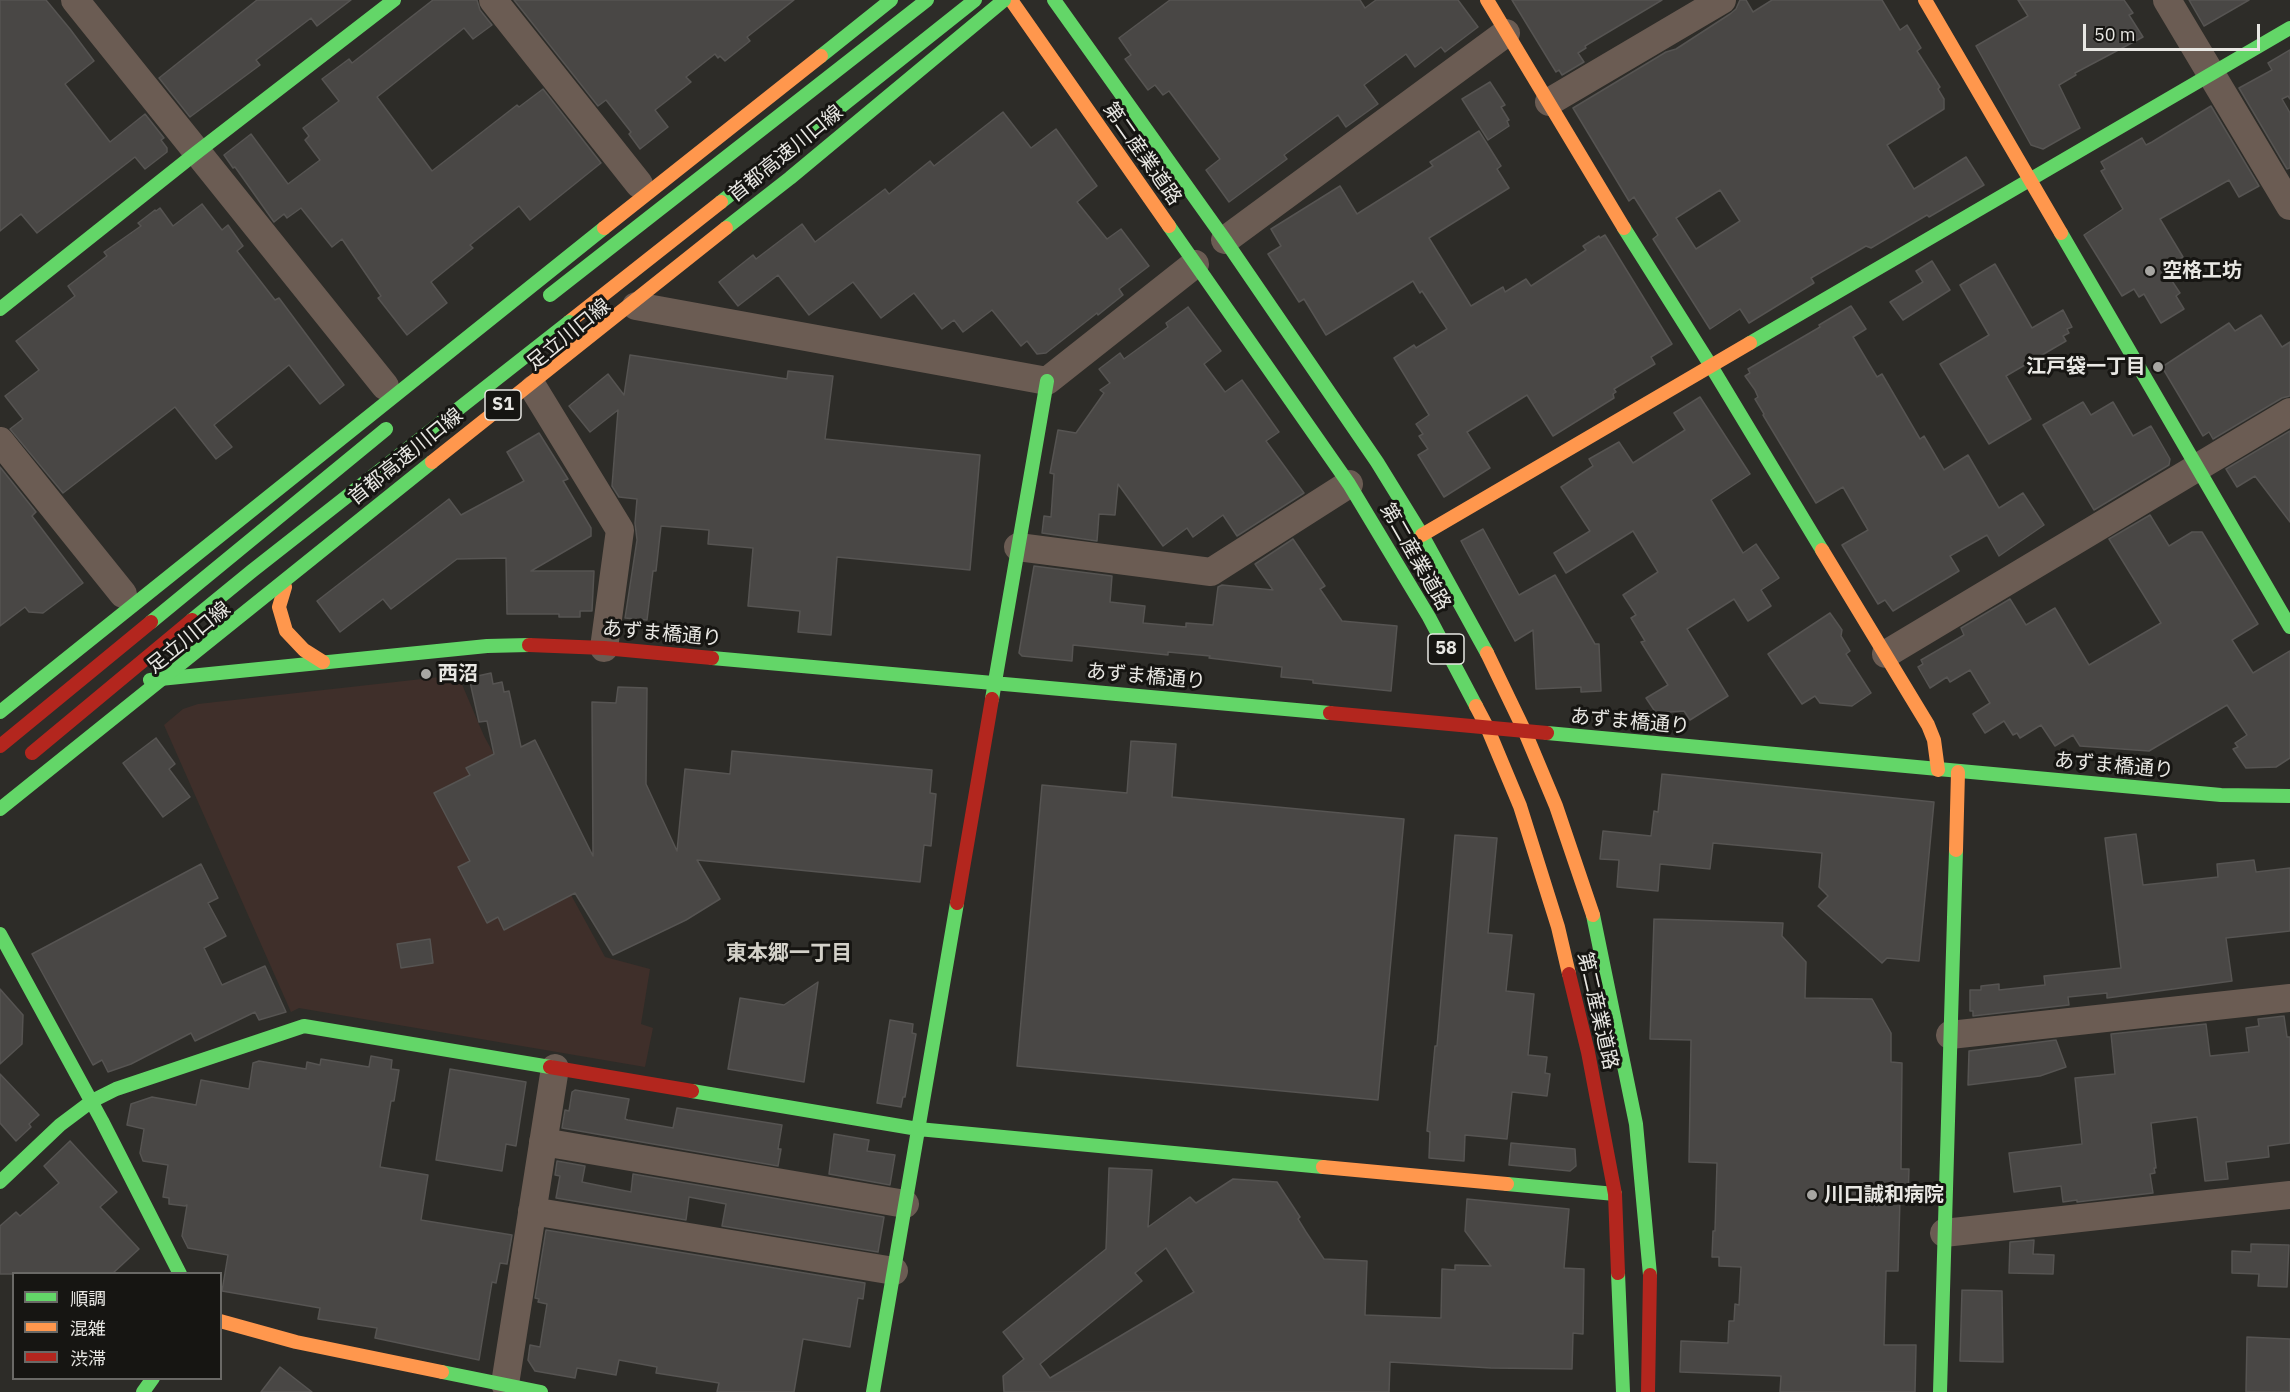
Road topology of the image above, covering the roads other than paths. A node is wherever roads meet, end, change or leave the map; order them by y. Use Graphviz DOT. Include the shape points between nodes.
graph roads {
  1 [pos="75,0"];
  2 [pos="493,0"];
  3 [pos="872,0"];
  4 [pos="891,0"];
  5 [pos="927,0"];
  6 [pos="975,0"];
  7 [pos="1054,0"];
  8 [pos="1487,0"];
  9 [pos="1722,0"];
  10 [pos="1925,0"];
  11 [pos="2167,0"];
  12 [pos="1014,2"];
  13 [pos="377,5"];
  14 [pos="2290,28"];
  15 [pos="1506,33"];
  16 [pos="2210,74"];
  17 [pos="1549,102"];
  18 [pos="196,153"];
  19 [pos="2029,180"];
  20 [pos="639,184"];
  21 [pos="2290,206"];
  22 [pos="1225,240"];
  23 [pos="1195,264"];
  24 [pos="545,299"];
  25 [pos="636,306"];
  26 [pos="0,309"];
  27 [pos="1712,366"];
  28 [pos="1047,381"];
  29 [pos="385,386"];
  30 [pos="534,388"];
  31 [pos="2290,412"];
  32 [pos="393,423"];
  33 [pos="319,438"];
  34 [pos="0,441"];
  35 [pos="2196,467"];
  36 [pos="1349,484"];
  37 [pos="1422,535"];
  38 [pos="1018,547"];
  39 [pos="285,587"];
  40 [pos="123,594"];
  41 [pos="2290,627"];
  42 [pos="604,648"];
  43 [pos="1886,654"];
  44 [pos="323,662"];
  45 [pos="171,677"];
  46 [pos="995,683"];
  47 [pos="0,702"];
  48 [pos="0,712"];
  49 [pos="1487,727"];
  50 [pos="1525,732"];
  51 [pos="0,746"];
  52 [pos="18,765"];
  53 [pos="1938,770"];
  54 [pos="1958,772"];
  55 [pos="2290,796"];
  56 [pos="0,809"];
  57 [pos="0,818"];
  58 [pos="0,934"];
  59 [pos="2290,998"];
  60 [pos="1950,1035"];
  61 [pos="555,1068"];
  62 [pos="92,1101"];
  63 [pos="918,1129"];
  64 [pos="543,1142"];
  65 [pos="0,1182"];
  66 [pos="1615,1194"];
  67 [pos="2290,1195"];
  68 [pos="905,1204"];
  69 [pos="532,1211"];
  70 [pos="1944,1233"];
  71 [pos="894,1271"];
  72 [pos="179,1272"];
  73 [pos="222,1323"];
  74 [pos="505,1384"];
  75 [pos="541,1392"];
  76 [pos="873,1392"];
  77 [pos="1623,1392"];
  78 [pos="1647,1392"];
  79 [pos="1940,1392"];
  1 -- 18 [label="street"];
  2 -- 20 [label="street"];
  3 -- 20 [label="main road"];
  4 -- 48 [label="main road, bridge"];
  5 -- 24 [label="main road"];
  6 -- 52 [label="main road, bridge" via="252,571"];
  7 -- 22 [label="main road, 第二産業道路 / 58"];
  8 -- 15 [label="main road"];
  9 -- 17 [label="street"];
  10 -- 19 [label="main road"];
  11 -- 16 [label="street"];
  12 -- 23 [label="main road, 第二産業道路 / 58"];
  12 -- 25 [label="main road, 足立川口線" via="796,184"];
  12 -- 56 [label="main road, 首都高速川口線 / S1, bridge" via="584,340"];
  13 -- 18 [label="main road"];
  14 -- 16 [label="main road"];
  15 -- 17 [label="main road"];
  15 -- 22 [label="street"];
  16 -- 19 [label="main road"];
  16 -- 21 [label="street"];
  17 -- 27 [label="main road"];
  18 -- 26 [label="main road"];
  18 -- 29 [label="street"];
  19 -- 27 [label="main road"];
  19 -- 35 [label="main road"];
  20 -- 29 [label="main road"];
  22 -- 37 [label="main road, 第二産業道路 / 58" via="1377,462"];
  23 -- 28 [label="street"];
  23 -- 36 [label="main road, 第二産業道路 / 58"];
  25 -- 28 [label="street"];
  25 -- 30 [label="main road, 足立川口線"];
  27 -- 37 [label="main road"];
  27 -- 43 [label="main road"];
  28 -- 38 [label="main road"];
  29 -- 33 [label="main road"];
  30 -- 39 [label="main road, 足立川口線"];
  30 -- 42 [label="street" via="620,530"];
  31 -- 35 [label="street"];
  32 -- 51 [label="main road, bridge"];
  34 -- 40 [label="street"];
  35 -- 41 [label="main road"];
  35 -- 43 [label="street"];
  36 -- 38 [label="street" via="1211,572"];
  36 -- 49 [label="main road, 第二産業道路 / 58" via="1429,617"];
  37 -- 50 [label="main road, 第二産業道路 / 58" via="1478,634"];
  38 -- 46 [label="main road"];
  39 -- 44 [label="main road" via="279,607 286,631 304,650"];
  39 -- 45 [label="main road, 足立川口線"];
  42 -- 44 [label="main road, あずま橋通り" via="487,646"];
  42 -- 46 [label="main road, あずま橋通り"];
  43 -- 53 [label="main road" via="1928,725"];
  44 -- 45 [label="main road, あずま橋通り"];
  45 -- 47 [label="main road, あずま橋通り"];
  45 -- 57 [label="main road, 足立川口線"];
  46 -- 49 [label="main road, あずま橋通り"];
  46 -- 63 [label="main road"];
  49 -- 50 [label="main road, あずま橋通り"];
  49 -- 66 [label="main road, 第二産業道路 / 58" via="1520,806 1558,927 1588,1052"];
  50 -- 53 [label="main road, あずま橋通り"];
  50 -- 78 [label="main road, 第二産業道路 / 58" via="1556,806 1594,921 1636,1124 1650,1269"];
  53 -- 54 [label="main road, あずま橋通り"];
  54 -- 55 [label="main road, あずま橋通り" via="2221,795"];
  54 -- 60 [label="main road"];
  58 -- 62 [label="main road"];
  59 -- 60 [label="street"];
  60 -- 70 [label="main road"];
  61 -- 62 [label="main road" via="304,1026 127,1085"];
  61 -- 63 [label="main road"];
  61 -- 64 [label="street"];
  62 -- 65 [label="main road" via="60,1125"];
  62 -- 72 [label="main road"];
  63 -- 66 [label="main road"];
  63 -- 68 [label="main road"];
  64 -- 68 [label="street"];
  64 -- 69 [label="street"];
  66 -- 77 [label="main road, 第二産業道路 / 58"];
  67 -- 70 [label="street"];
  68 -- 71 [label="main road"];
  69 -- 71 [label="street"];
  69 -- 74 [label="street"];
  70 -- 79 [label="main road"];
  71 -- 76 [label="main road"];
  73 -- 74 [label="main road" via="296,1342"];
  74 -- 75 [label="main road"];
}
